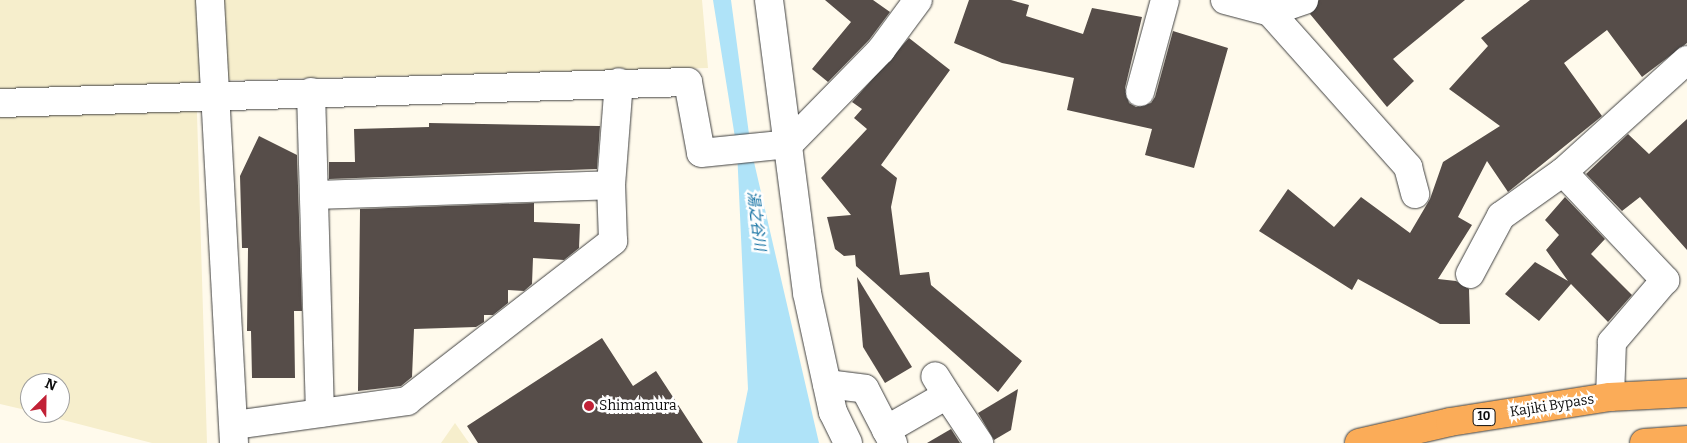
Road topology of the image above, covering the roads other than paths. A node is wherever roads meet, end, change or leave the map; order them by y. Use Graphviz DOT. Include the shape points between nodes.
graph roads {
  1 [pos="210,0"];
  2 [pos="769,0"];
  3 [pos="918,0"];
  4 [pos="1165,0"];
  5 [pos="1224,0"];
  6 [pos="1304,0"];
  7 [pos="1270,12"];
  8 [pos="1687,60"];
  9 [pos="619,82"];
  10 [pos="311,92"];
  11 [pos="1140,92"];
  12 [pos="213,94"];
  13 [pos="0,103"];
  14 [pos="789,144"];
  15 [pos="1563,172"];
  16 [pos="611,185"];
  17 [pos="1415,194"];
  18 [pos="314,195"];
  19 [pos="1470,274"];
  20 [pos="827,384"];
  21 [pos="1687,393"];
  22 [pos="1610,397"];
  23 [pos="320,413"];
  24 [pos="235,434"];
  25 [pos="890,437"];
  26 [pos="1687,440"];
  27 [pos="848,443"];
  28 [pos="979,443"];
  29 [pos="1359,443"];
  30 [pos="1644,443"];
  1 -- 12 [label="street"];
  2 -- 14 [label="street"];
  3 -- 14 [label="street" via="881,50"];
  4 -- 11 [label="street"];
  5 -- 7 [label="street"];
  6 -- 7 [label="street"];
  7 -- 17 [label="street" via="1408,167"];
  8 -- 15 [label="street"];
  9 -- 10 [label="street"];
  9 -- 14 [label="street" via="688,82 701,153"];
  9 -- 16 [label="street"];
  10 -- 12 [label="street"];
  10 -- 18 [label="street"];
  12 -- 13 [label="street"];
  12 -- 24 [label="street"];
  14 -- 20 [label="street" via="807,293"];
  15 -- 19 [label="street" via="1501,216"];
  15 -- 22 [label="street" via="1665,280 1612,342"];
  16 -- 18 [label="street"];
  16 -- 23 [label="street" via="613,241 407,401"];
  18 -- 23 [label="street"];
  20 -- 25 [label="street" via="865,389"];
  20 -- 27 [label="street" via="833,412"];
  21 -- 22 [label="highway, Kajiki Bypass / 10"];
  22 -- 29 [label="highway, Kajiki Bypass / 10" via="1450,422"];
  23 -- 24 [label="street"];
  25 -- 28 [label="street" via="941,386"];
  26 -- 30 [label="highway"];
}
